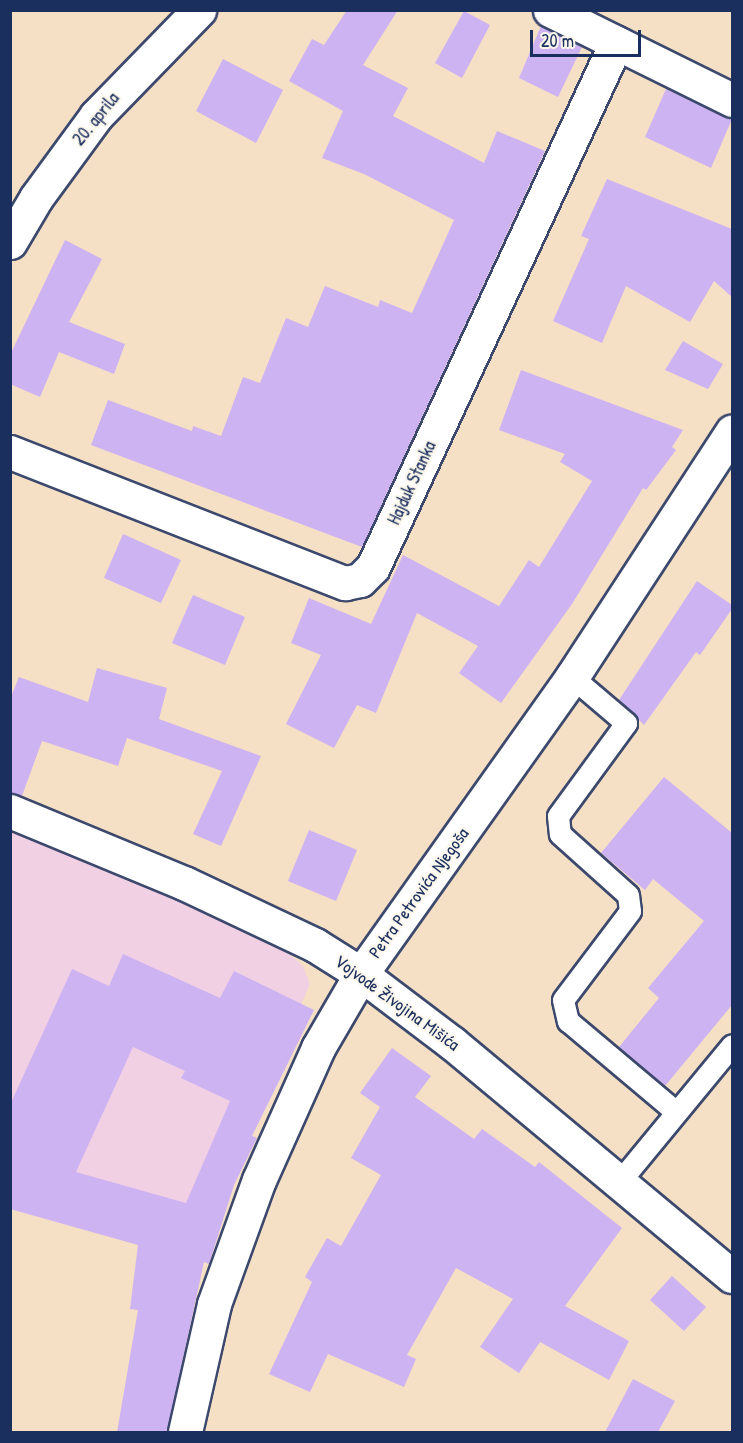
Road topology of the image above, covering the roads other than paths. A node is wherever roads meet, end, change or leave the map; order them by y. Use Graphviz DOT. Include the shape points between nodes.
graph roads {
  1 [pos="199,10"];
  2 [pos="550,10"];
  3 [pos="616,43"];
  4 [pos="732,100"];
  5 [pos="10,242"];
  6 [pos="732,432"];
  7 [pos="10,452"];
  8 [pos="572,677"];
  9 [pos="10,811"];
  10 [pos="361,974"];
  11 [pos="732,1045"];
  12 [pos="676,1112"];
  13 [pos="621,1181"];
  14 [pos="732,1276"];
  15 [pos="185,1432"];
  1 -- 5 [label="street, 20. aprila" via="96,116 36,198"];
  2 -- 3 [label="street"];
  3 -- 4 [label="street"];
  3 -- 7 [label="street, Hajduk Stanka" via="373,567 360,580 345,583"];
  6 -- 8 [label="street, Petra Petrovića Njegoša"];
  8 -- 10 [label="street, Petra Petrovića Njegoša"];
  8 -- 12 [label="lane" via="626,723 558,816 560,834 628,895 630,911 563,1000 568,1021"];
  9 -- 10 [label="street, Vojvode Živojina Mišića" via="184,883 315,945"];
  10 -- 13 [label="street, Vojvode Živojina Mišića"];
  10 -- 15 [label="street, Petra Petrovića Njegoša" via="318,1048 259,1179 214,1304"];
  11 -- 12 [label="lane"];
  12 -- 13 [label="lane"];
  13 -- 14 [label="street, Vojvode Živojina Mišića"];
}
